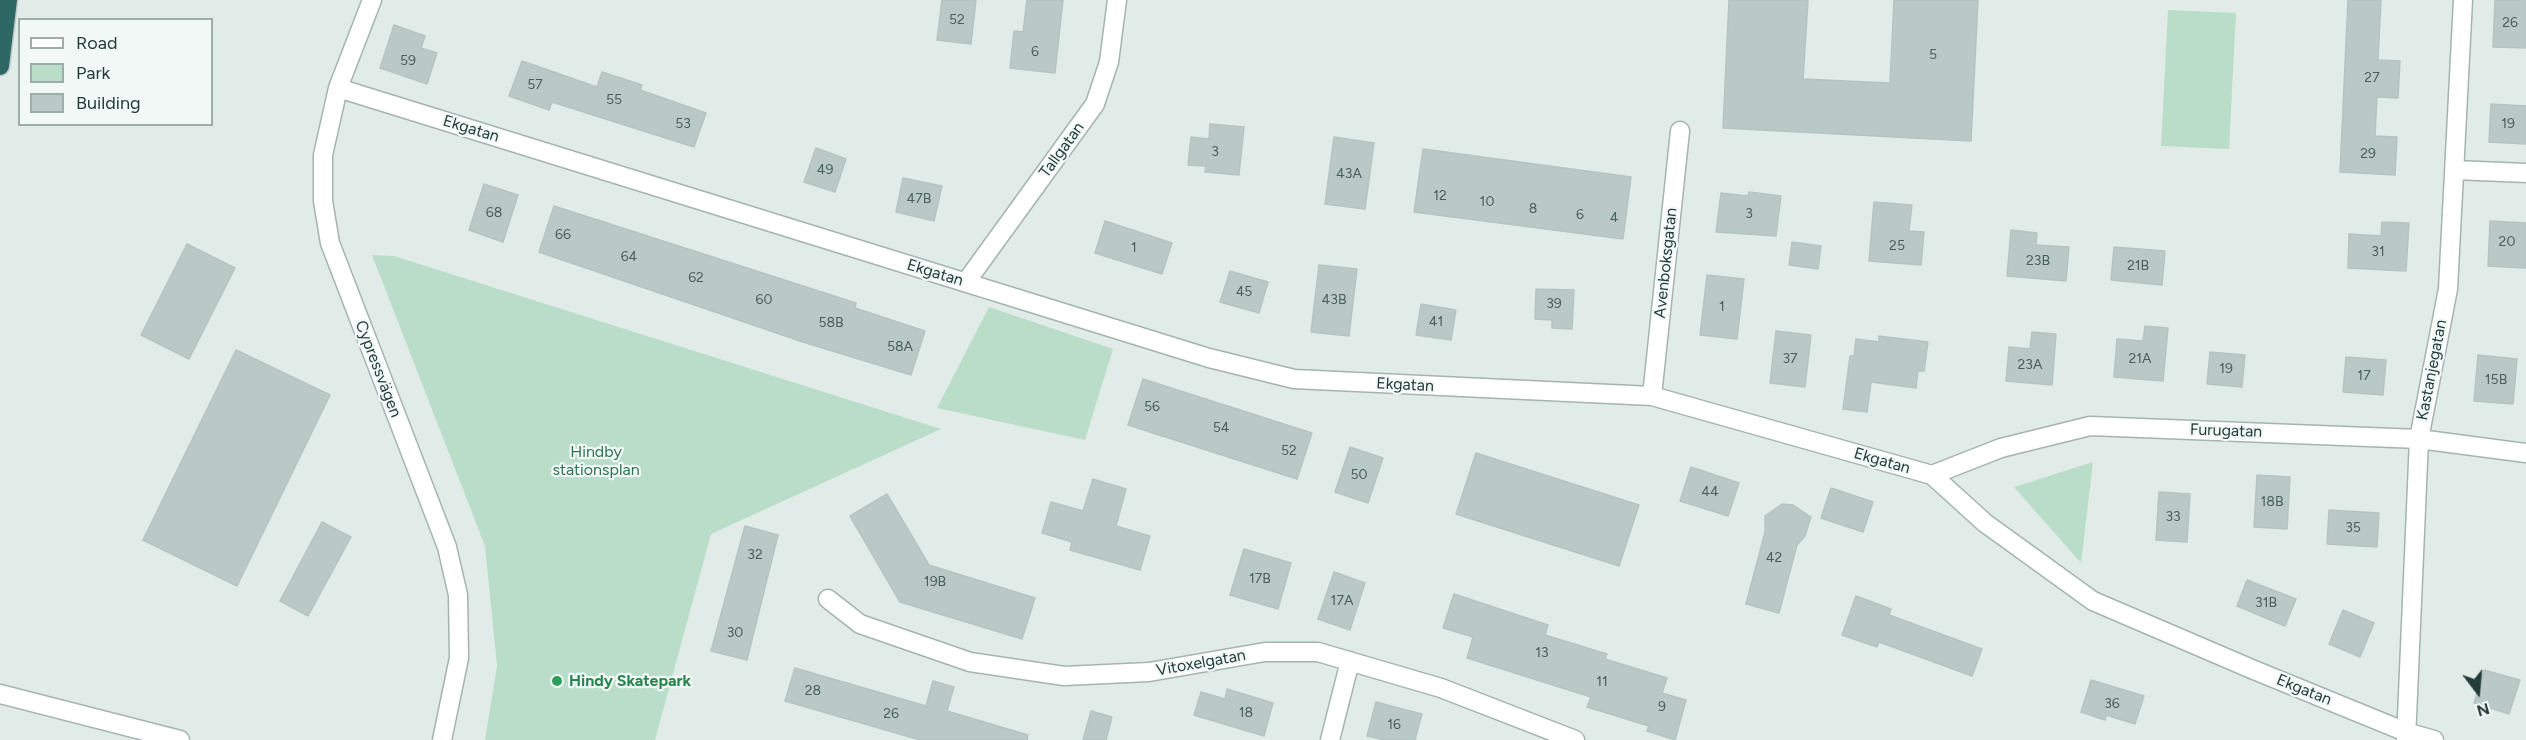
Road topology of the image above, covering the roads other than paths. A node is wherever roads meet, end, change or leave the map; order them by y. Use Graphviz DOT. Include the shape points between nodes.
graph roads {
  1 [pos="8,0"];
  2 [pos="372,0"];
  3 [pos="1117,0"];
  4 [pos="2463,0"];
  5 [pos="0,66"];
  6 [pos="338,88"];
  7 [pos="1680,131"];
  8 [pos="2455,170"];
  9 [pos="2526,173"];
  10 [pos="966,282"];
  11 [pos="1652,396"];
  12 [pos="2419,439"];
  13 [pos="2526,453"];
  14 [pos="1932,475"];
  15 [pos="828,599"];
  16 [pos="1350,661"];
  17 [pos="0,694"];
  18 [pos="2406,736"];
  19 [pos="180,740"];
  20 [pos="442,740"];
  21 [pos="1330,740"];
  22 [pos="1575,740"];
  23 [pos="2434,740"];
  1 -- 5 [label="highway"];
  2 -- 6 [label="street, Cypressvägen"];
  3 -- 10 [label="street, Tallgatan" via="1109,62 1095,104"];
  4 -- 8 [label="street, Kastanjegatan"];
  6 -- 10 [label="street, Ekgatan"];
  6 -- 20 [label="street, Cypressvägen" via="323,156 323,201 330,243 447,547 458,595 459,658"];
  7 -- 11 [label="street, Avenboksgatan"];
  8 -- 9 [label="street"];
  8 -- 12 [label="street, Kastanjegatan" via="2448,289"];
  10 -- 11 [label="street, Ekgatan" via="1209,358 1294,379"];
  11 -- 14 [label="street, Ekgatan"];
  12 -- 13 [label="street, Furugatan"];
  12 -- 14 [label="street, Furugatan" via="2090,426 2001,448"];
  12 -- 18 [label="street, Kastanjegatan"];
  14 -- 18 [label="street, Ekgatan" via="1985,523 2094,602"];
  15 -- 16 [label="street, Vitoxelgatan" via="860,624 970,662 1064,675 1149,672 1265,652 1318,652"];
  16 -- 21 [label="street"];
  16 -- 22 [label="street, Vitoxelgatan" via="1442,687"];
  17 -- 19 [label="street"];
  18 -- 23 [label="street, Ekgatan"];
}
